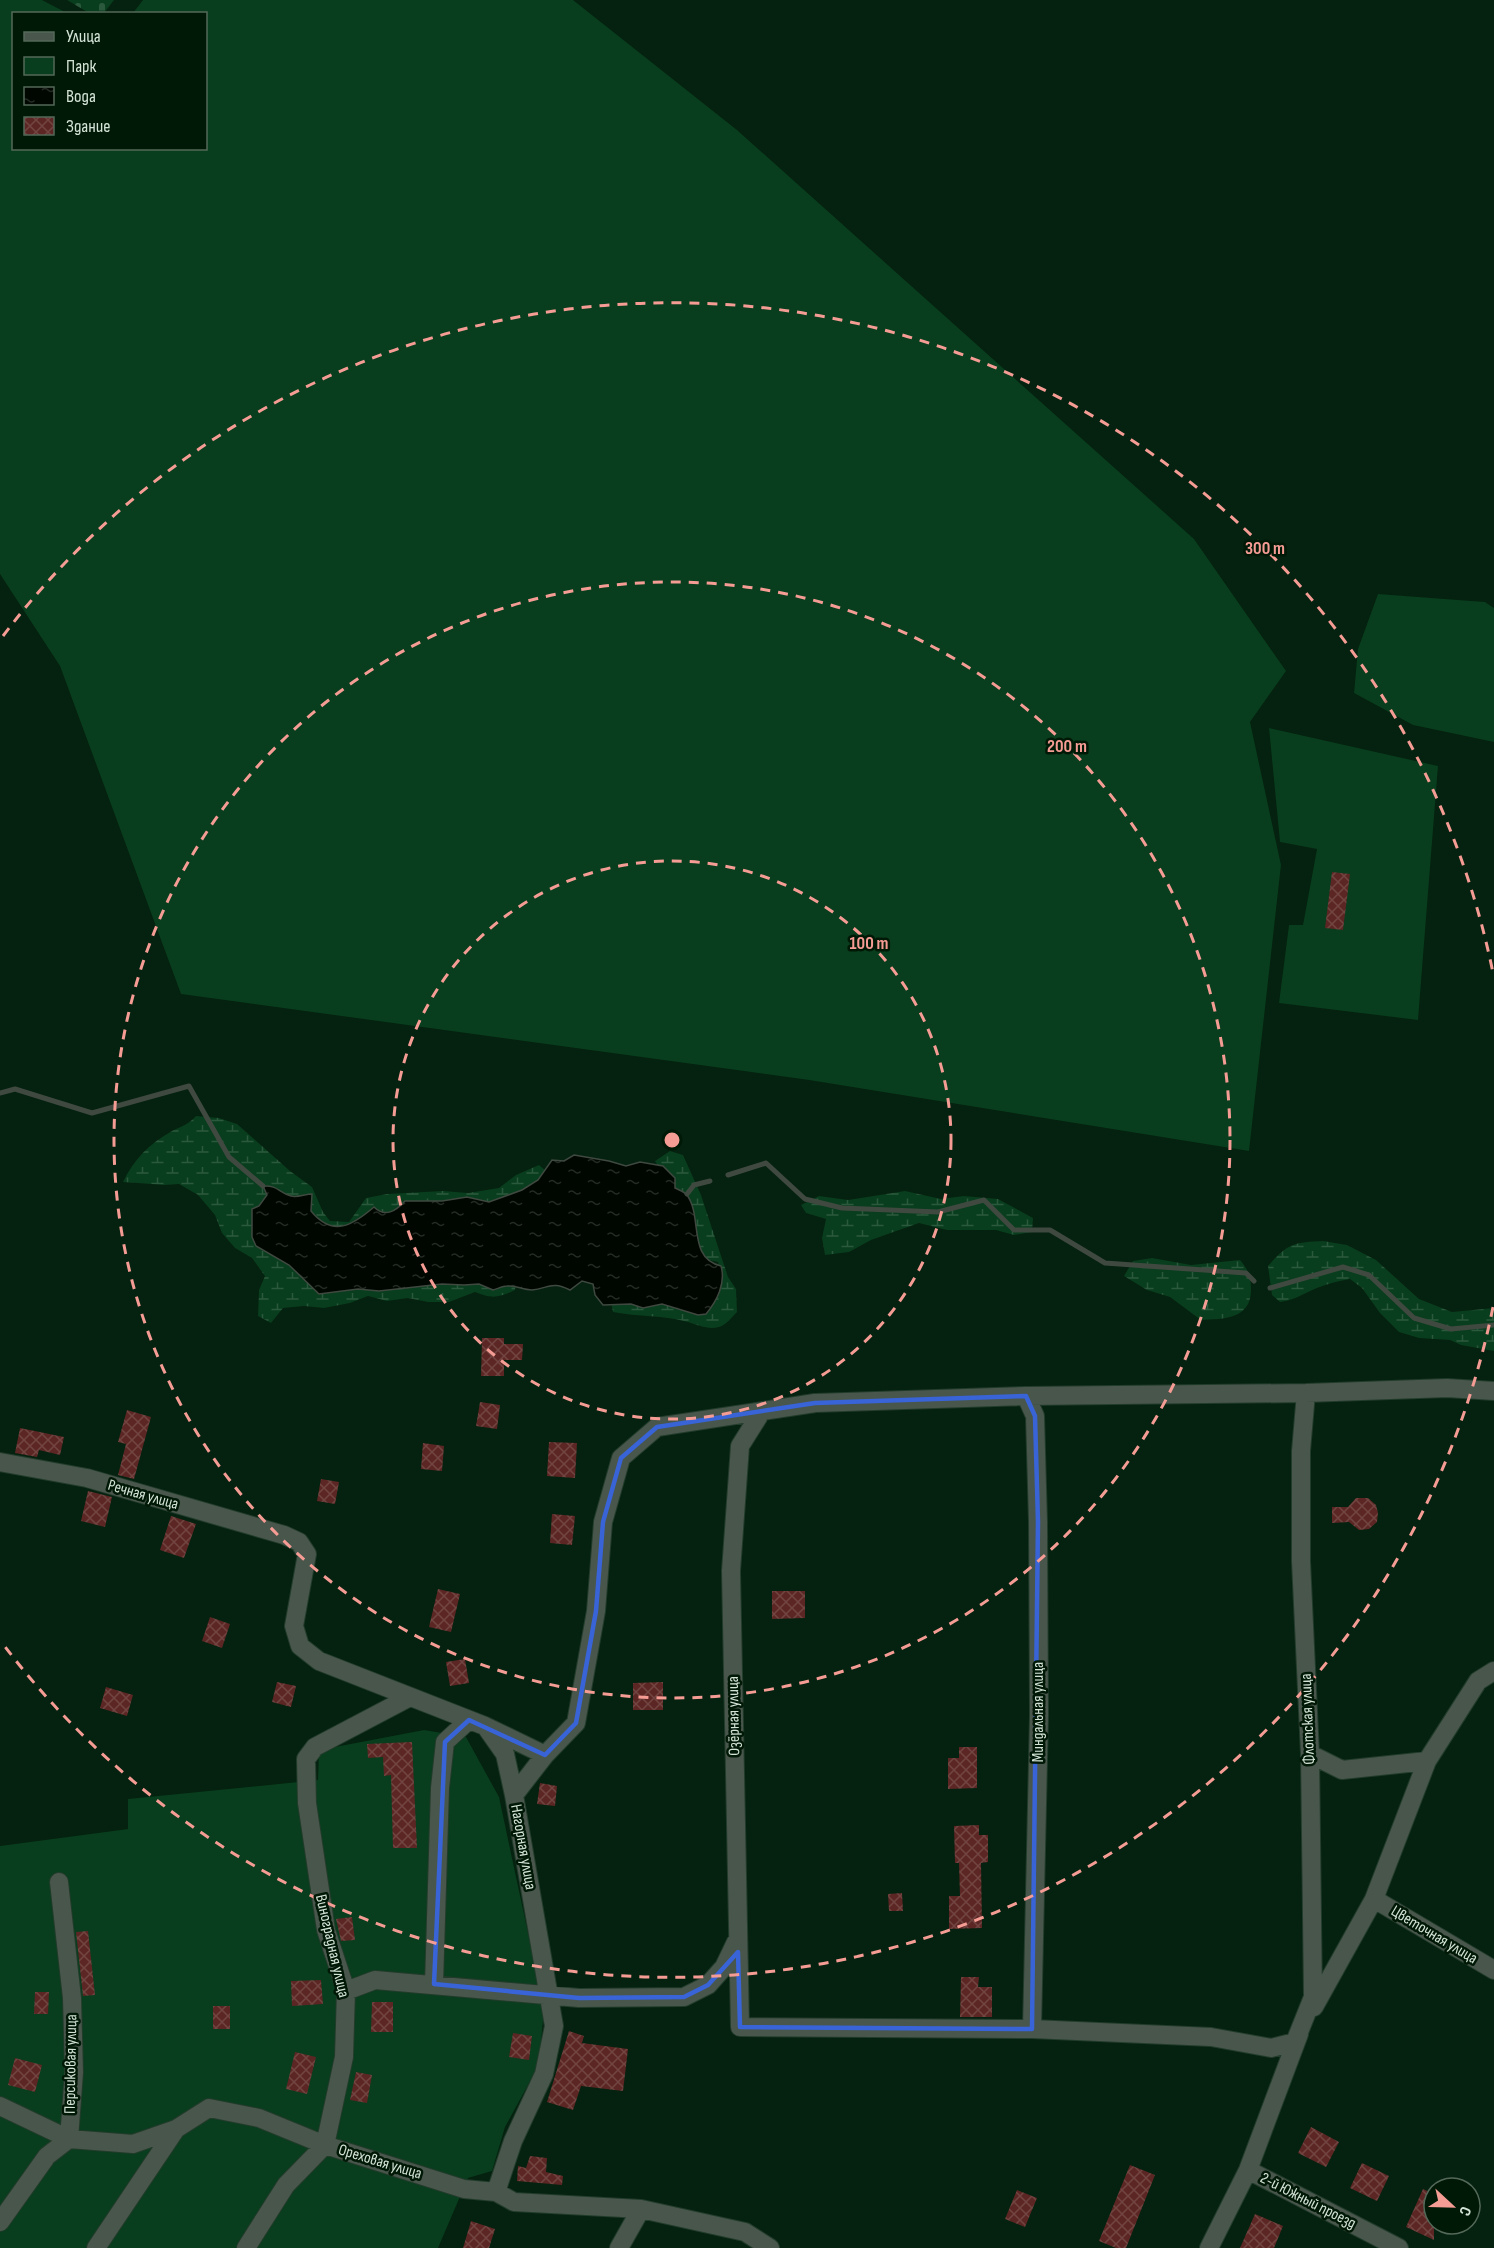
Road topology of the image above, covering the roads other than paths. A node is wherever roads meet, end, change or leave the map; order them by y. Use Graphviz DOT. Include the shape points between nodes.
graph roads {
  1 [pos="1494,1391"];
  2 [pos="1306,1393"];
  3 [pos="1026,1396"];
  4 [pos="762,1411"];
  5 [pos="0,1462"];
  6 [pos="1494,1671"];
  7 [pos="410,1697"];
  8 [pos="477,1723"];
  9 [pos="1310,1754"];
  10 [pos="545,1755"];
  11 [pos="1427,1761"];
  12 [pos="514,1795"];
  13 [pos="59,1882"];
  14 [pos="1374,1899"];
  15 [pos="738,1937"];
  16 [pos="1494,1970"];
  17 [pos="434,1984"];
  18 [pos="346,1991"];
  19 [pos="549,1995"];
  20 [pos="1032,2029"];
  21 [pos="1295,2042"];
  22 [pos="0,2106"];
  23 [pos="176,2129"];
  24 [pos="69,2139"];
  25 [pos="325,2145"];
  26 [pos="1248,2170"];
  27 [pos="496,2192"];
  28 [pos="641,2210"];
  29 [pos="0,2222"];
  30 [pos="96,2248"];
  31 [pos="246,2248"];
  32 [pos="620,2248"];
  33 [pos="770,2248"];
  34 [pos="1209,2248"];
  35 [pos="1399,2248"];
  1 -- 2 [label="street" via="1447,1388"];
  2 -- 3 [label="street"];
  2 -- 9 [label="street, Флотская улица" via="1301,1451 1301,1561"];
  3 -- 4 [label="street" via="815,1403"];
  3 -- 20 [label="street, Миндальная улица" via="1035,1416 1038,1522 1039,1715"];
  4 -- 10 [label="street, Нагорная улица" via="657,1428 621,1458 603,1522 596,1611 576,1723"];
  4 -- 15 [label="street, Озёрная улица" via="740,1446 731,1571"];
  5 -- 7 [label="street, Речная улица" via="87,1478 299,1542 307,1554 294,1626 300,1646 319,1661"];
  6 -- 11 [label="street" via="1478,1681"];
  7 -- 8 [label="street"];
  7 -- 18 [label="street, Виноградная улица" via="315,1747 306,1760 307,1803 326,1930"];
  8 -- 10 [label="street"];
  8 -- 12 [label="street" via="505,1754"];
  8 -- 17 [label="street" via="445,1742"];
  9 -- 11 [label="street" via="1342,1770"];
  9 -- 21 [label="street, Флотская улица" via="1313,1997"];
  10 -- 12 [label="street, Нагорная улица"];
  11 -- 14 [label="street"];
  12 -- 19 [label="street, Нагорная улица"];
  13 -- 24 [label="street, Персиковая улица" via="72,1998 74,2072"];
  14 -- 16 [label="street, Цветочная улица"];
  14 -- 21 [label="street"];
  15 -- 19 [label="street" via="724,1967 708,1985 684,1997"];
  15 -- 20 [label="street, Озёрная улица" via="741,2027"];
  17 -- 18 [label="street" via="375,1980"];
  17 -- 19 [label="street"];
  18 -- 25 [label="street, Виноградная улица" via="344,2057"];
  19 -- 27 [label="street, Нагорная улица" via="554,2026 544,2074 513,2141"];
  20 -- 21 [label="street" via="1211,2037 1271,2048"];
  21 -- 26 [label="street"];
  22 -- 24 [label="street, Ореховая улица"];
  23 -- 24 [label="street, Ореховая улица" via="134,2144"];
  23 -- 25 [label="street, Ореховая улица" via="209,2108 259,2118"];
  23 -- 30 [label="street"];
  24 -- 29 [label="street" via="47,2156"];
  25 -- 27 [label="street, Ореховая улица" via="464,2189"];
  25 -- 31 [label="street" via="286,2185"];
  26 -- 34 [label="street"];
  26 -- 35 [label="street, 2-й Южный проезд"];
  27 -- 28 [label="street, Ореховая улица" via="514,2202"];
  28 -- 32 [label="street"];
  28 -- 33 [label="street, Ореховая улица" via="745,2232"];
}
